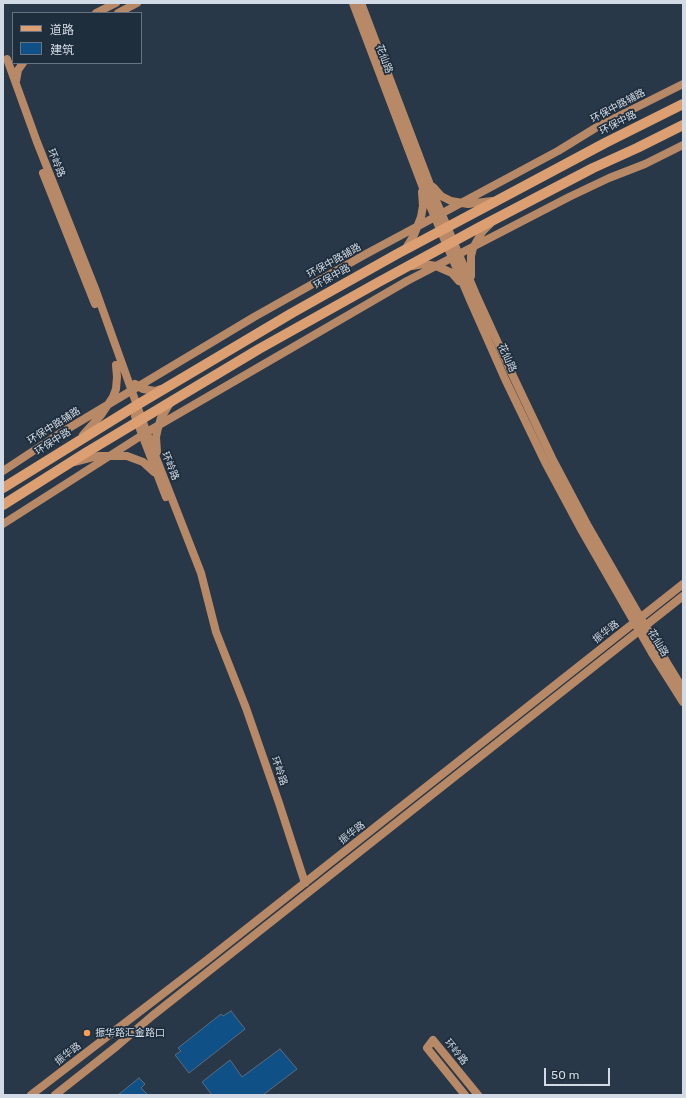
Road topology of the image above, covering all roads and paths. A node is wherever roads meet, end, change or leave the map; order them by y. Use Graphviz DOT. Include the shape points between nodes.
graph roads {
  1 [pos="116,3"];
  2 [pos="137,3"];
  3 [pos="353,3"];
  4 [pos="361,3"];
  5 [pos="98,12"];
  6 [pos="120,12"];
  7 [pos="7,63"];
  8 [pos="21,64"];
  9 [pos="683,84"];
  10 [pos="17,88"];
  11 [pos="682,104"];
  12 [pos="683,125"];
  13 [pos="683,145"];
  14 [pos="424,180"];
  15 [pos="498,200"];
  16 [pos="462,203"];
  17 [pos="439,216"];
  18 [pos="496,218"];
  19 [pos="418,227"];
  20 [pos="444,229"];
  21 [pos="450,243"];
  22 [pos="474,246"];
  23 [pos="405,250"];
  24 [pos="456,256"];
  25 [pos="436,266"];
  26 [pos="400,270"];
  27 [pos="469,288"];
  28 [pos="116,365"];
  29 [pos="164,388"];
  30 [pos="132,390"];
  31 [pos="172,401"];
  32 [pos="108,405"];
  33 [pos="134,406"];
  34 [pos="139,420"];
  35 [pos="158,425"];
  36 [pos="144,434"];
  37 [pos="78,441"];
  38 [pos="109,456"];
  39 [pos="67,465"];
  40 [pos="159,465"];
  41 [pos="3,471"];
  42 [pos="159,479"];
  43 [pos="3,488"];
  44 [pos="3,505"];
  45 [pos="3,524"];
  46 [pos="683,584"];
  47 [pos="683,596"];
  48 [pos="637,620"];
  49 [pos="642,629"];
  50 [pos="683,689"];
  51 [pos="683,702"];
  52 [pos="303,884"];
  53 [pos="31,1095"];
  54 [pos="55,1095"];
  55 [pos="465,1095"];
  56 [pos="478,1095"];
  1 -- 5 [label="street"];
  2 -- 6 [label="street"];
  3 -- 14 [label="street, 花仙路"];
  4 -- 14 [label="street, 花仙路"];
  7 -- 10 [label="street, 环岭路"];
  7 -- 28 [label="street, 环岭路" via="35,151"];
  8 -- 10 [label="street" via="16,76"];
  9 -- 16 [label="street, 环保中路辅路" via="597,128 558,152"];
  10 -- 30 [label="street, 环岭路"];
  11 -- 15 [label="main road, 环保中路"];
  12 -- 18 [label="main road"];
  13 -- 22 [label="street" via="586,188"];
  14 -- 16 [label="street" via="441,196"];
  14 -- 17 [label="street, 花仙路"];
  14 -- 19 [label="street" via="423,206"];
  15 -- 16 [label="street" via="476,204"];
  15 -- 20 [label="main road, 环保中路"];
  16 -- 17 [label="street, 环保中路辅路"];
  17 -- 19 [label="street, 环保中路辅路"];
  17 -- 20 [label="street, 花仙路"];
  18 -- 21 [label="main road"];
  18 -- 22 [label="street" via="482,232"];
  19 -- 23 [label="street"];
  19 -- 30 [label="street, 环保中路辅路" via="254,317"];
  20 -- 21 [label="street, 花仙路"];
  20 -- 23 [label="main road, 环保中路"];
  21 -- 24 [label="street, 花仙路"];
  21 -- 26 [label="main road"];
  22 -- 24 [label="street"];
  22 -- 27 [label="street"];
  23 -- 29 [label="main road, 环保中路"];
  24 -- 25 [label="street"];
  24 -- 27 [label="street, 花仙路"];
  25 -- 26 [label="street" via="424,264"];
  25 -- 27 [label="street" via="452,273"];
  25 -- 35 [label="street"];
  26 -- 31 [label="main road"];
  27 -- 48 [label="street, 花仙路" via="506,379 545,462 582,531"];
  28 -- 30 [label="street, 环岭路"];
  28 -- 32 [label="street" via="116,389"];
  29 -- 30 [label="street" via="155,391"];
  29 -- 33 [label="main road, 环保中路"];
  30 -- 32 [label="street, 环保中路辅路"];
  30 -- 33 [label="street, 环岭路"];
  31 -- 34 [label="main road"];
  31 -- 35 [label="street"];
  32 -- 37 [label="street"];
  32 -- 41 [label="street, 环保中路辅路"];
  33 -- 34 [label="street, 环岭路"];
  33 -- 37 [label="main road, 环保中路"];
  34 -- 36 [label="street, 环岭路"];
  34 -- 39 [label="main road"];
  35 -- 36 [label="street"];
  35 -- 40 [label="street" via="156,437"];
  36 -- 38 [label="street"];
  36 -- 40 [label="street, 环岭路"];
  36 -- 42 [label="street, 环岭路"];
  37 -- 43 [label="main road, 环保中路"];
  38 -- 39 [label="street" via="84,459"];
  38 -- 42 [label="street" via="137,458 149,466"];
  38 -- 45 [label="street"];
  39 -- 44 [label="main road"];
  40 -- 52 [label="street, 环岭路" via="201,572 216,632 279,803"];
  42 -- 52 [label="street, 环岭路" via="197,575 212,634 242,710"];
  46 -- 48 [label="street, 振华路"];
  47 -- 49 [label="street, 振华路"];
  48 -- 49 [label="street, 花仙路"];
  48 -- 52 [label="street, 振华路"];
  49 -- 50 [label="street, 花仙路"];
  49 -- 51 [label="street, 花仙路"];
  49 -- 54 [label="street, 振华路"];
  52 -- 53 [label="street, 振华路"];
  55 -- 56 [label="street, 环岭路" via="427,1048 433,1040"];
}
